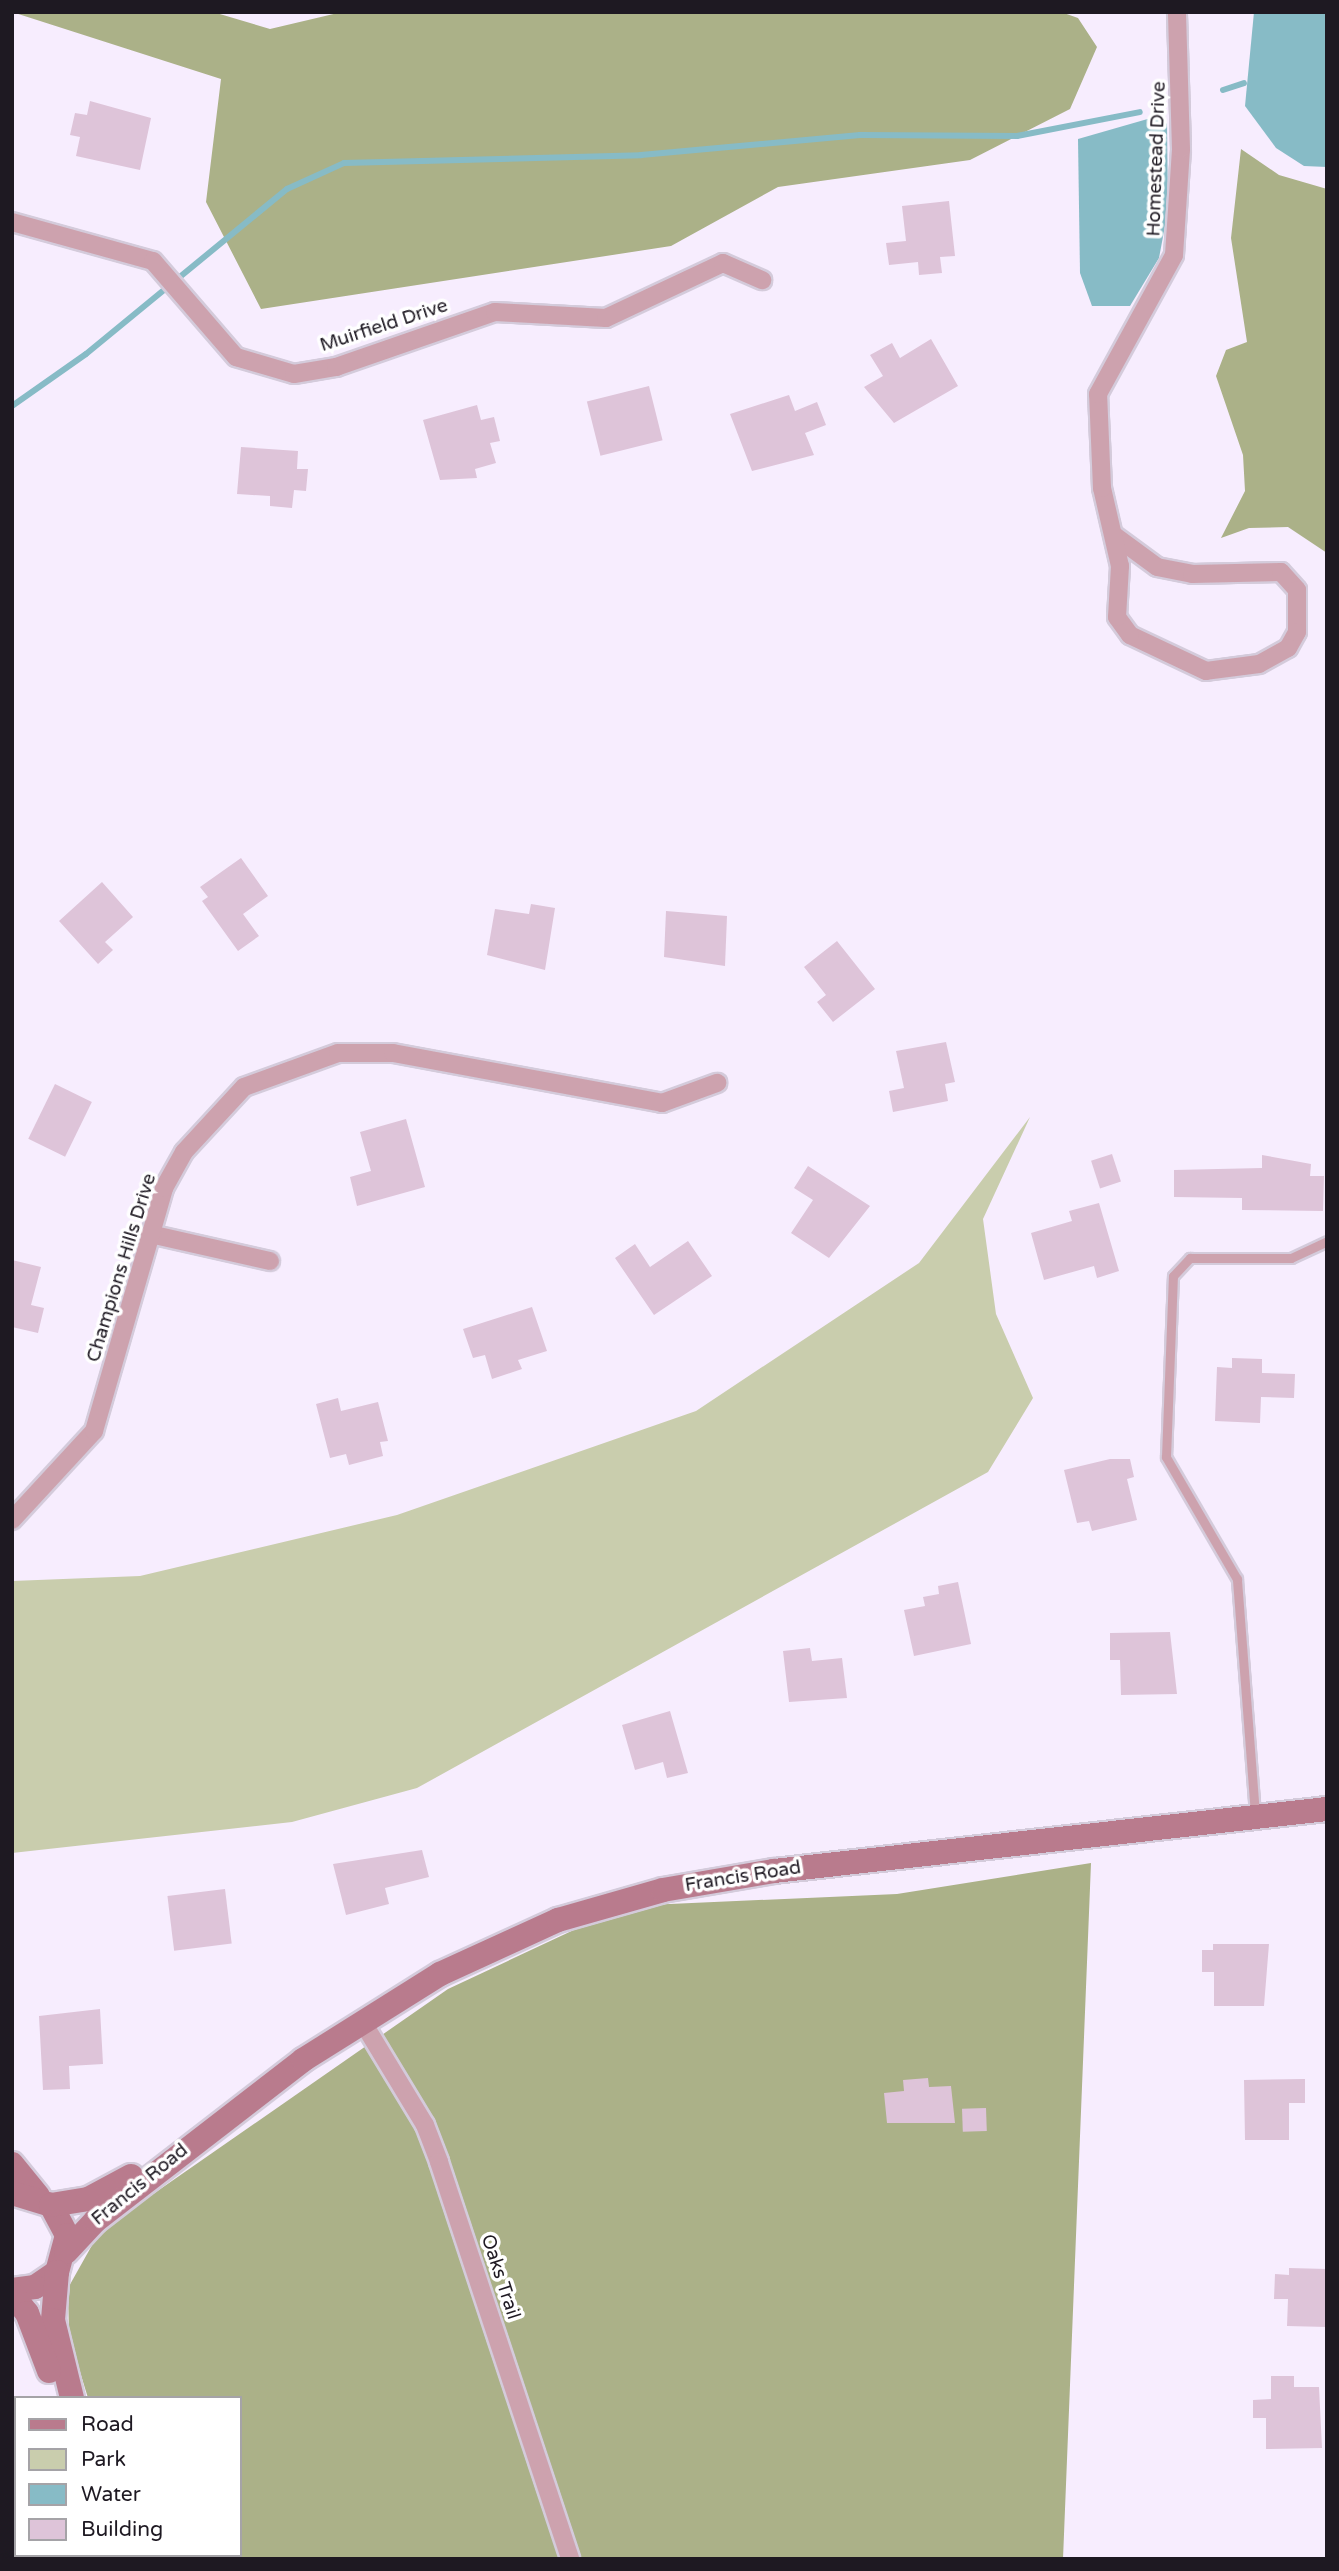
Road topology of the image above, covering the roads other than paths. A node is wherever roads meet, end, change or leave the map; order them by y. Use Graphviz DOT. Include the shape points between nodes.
graph roads {
  1 [pos="1177,12"];
  2 [pos="12,222"];
  3 [pos="762,280"];
  4 [pos="1115,536"];
  5 [pos="717,1083"];
  6 [pos="150,1234"];
  7 [pos="1327,1241"];
  8 [pos="270,1261"];
  9 [pos="12,1520"];
  10 [pos="1327,1809"];
  11 [pos="1255,1819"];
  12 [pos="362,2021"];
  13 [pos="217,2122"];
  14 [pos="12,2164"];
  15 [pos="12,2193"];
  16 [pos="45,2201"];
  17 [pos="62,2262"];
  18 [pos="12,2292"];
  19 [pos="57,2396"];
  20 [pos="72,2396"];
  21 [pos="570,2559"];
  1 -- 4 [label="street, Homestead Drive" via="1181,124 1174,255 1098,394 1102,488"];
  2 -- 3 [label="street, Muirfield Drive" via="153,261 236,357 294,374 336,367 495,312 606,318 723,263"];
  4 -- 4 [label="street, Homestead Drive" via="1117,617 1130,635 1206,671 1259,664 1288,648 1297,632 1297,590 1281,572 1192,574 1157,567"];
  5 -- 6 [label="street, Champions Hills Drive" via="662,1103 393,1053 305,1060 244,1087 184,1152"];
  6 -- 8 [label="street"];
  6 -- 9 [label="street, Champions Hills Drive" via="94,1431"];
  7 -- 11 [label="lane" via="1290,1258 1190,1258 1173,1276 1166,1457 1237,1578"];
  10 -- 11 [label="street, Francis Road"];
  11 -- 12 [label="street, Francis Road" via="774,1871 663,1890 512,1939"];
  12 -- 13 [label="street, Francis Road"];
  12 -- 21 [label="street, Oaks Trail" via="425,2125"];
  13 -- 16 [label="street, Francis Road" via="109,2190"];
  13 -- 17 [label="street, Francis Road" via="94,2221"];
  14 -- 16 [label="street"];
  15 -- 16 [label="street"];
  16 -- 17 [label="street" via="62,2219"];
  17 -- 18 [label="street, Francis Road" via="35,2287"];
  17 -- 20 [label="street" via="53,2320"];
  18 -- 19 [label="street" via="35,2330"];
}
